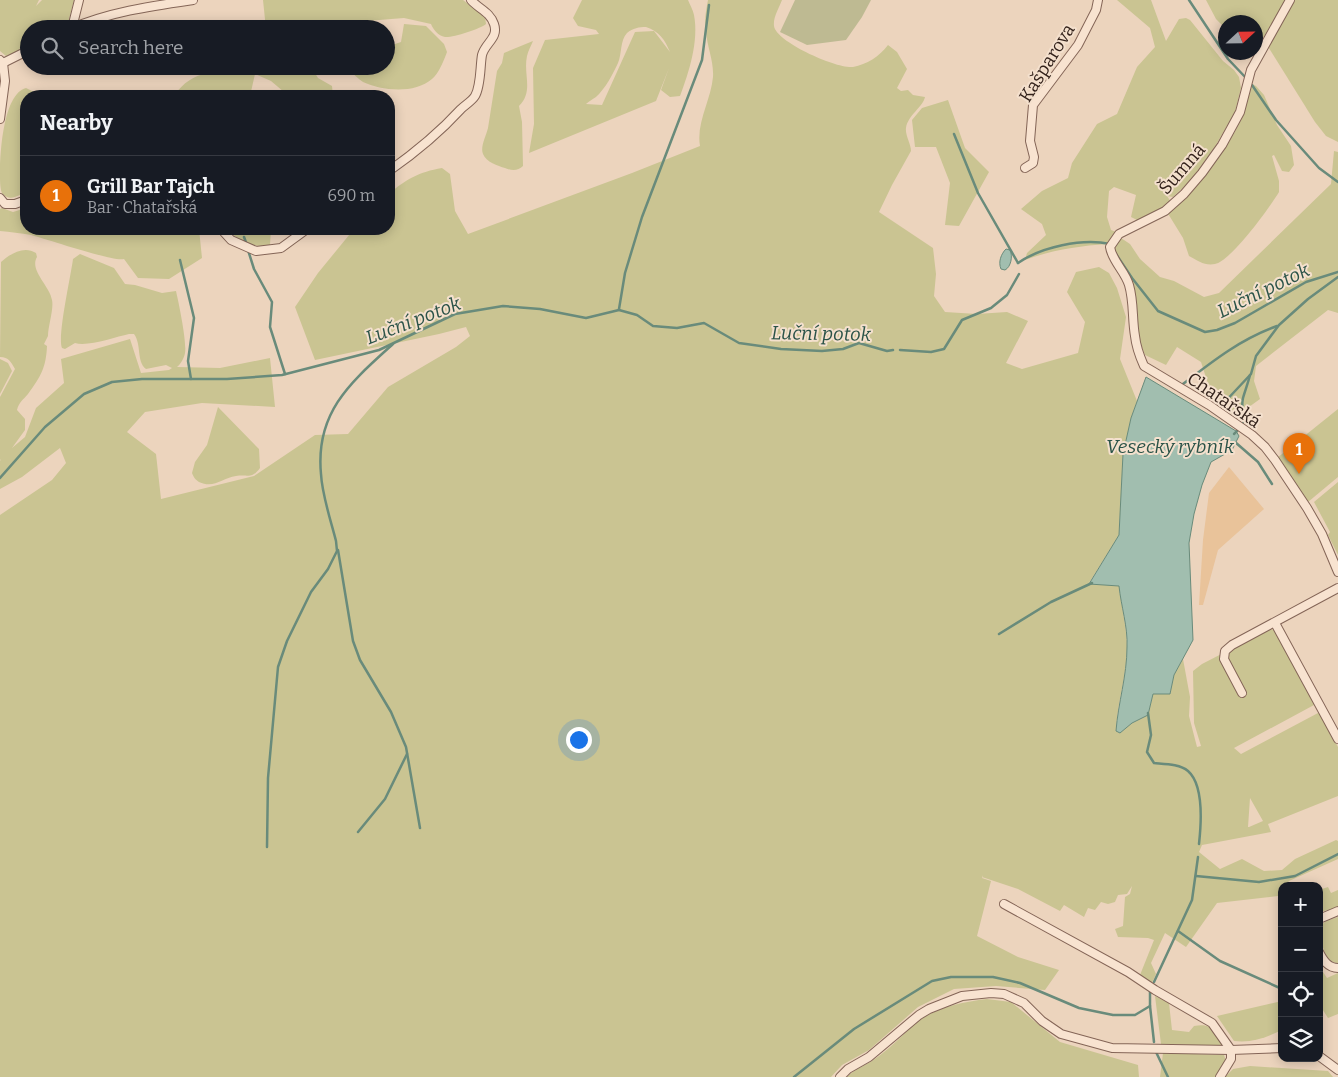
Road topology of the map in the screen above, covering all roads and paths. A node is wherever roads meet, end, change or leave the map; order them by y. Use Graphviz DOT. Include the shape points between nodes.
graph roads {
  1 [pos="79,0"];
  2 [pos="193,0"];
  3 [pos="471,0"];
  4 [pos="1098,0"];
  5 [pos="1290,0"];
  6 [pos="73,20"];
  7 [pos="94,20"];
  8 [pos="20,54"];
  9 [pos="1,62"];
  10 [pos="0,119"];
  11 [pos="395,167"];
  12 [pos="1025,168"];
  13 [pos="0,198"];
  14 [pos="20,202"];
  15 [pos="226,235"];
  16 [pos="299,235"];
  17 [pos="1144,366"];
  18 [pos="1338,572"];
  19 [pos="1338,588"];
  20 [pos="1275,623"];
  21 [pos="1242,693"];
  22 [pos="1338,740"];
  23 [pos="1004,904"];
  24 [pos="1338,911"];
  25 [pos="1323,917"];
  26 [pos="1323,959"];
  27 [pos="1338,968"];
  28 [pos="1278,1048"];
  29 [pos="1232,1050"];
  30 [pos="1323,1059"];
  31 [pos="1338,1070"];
  32 [pos="840,1077"];
  33 [pos="1220,1077"];
  1 -- 6 [label="street"];
  2 -- 7 [label="street"];
  3 -- 11 [label="street" via="490,15 495,27 494,36 482,53 475,96 443,130"];
  4 -- 12 [label="street, Kašparova" via="1078,45 1034,105 1030,141 1034,157 1033,163"];
  5 -- 17 [label="street, Šumná" via="1251,70 1240,112 1202,173 1164,211 1119,234 1110,247 1130,287 1135,337"];
  8 -- 9 [label="street"];
  9 -- 10 [label="street" via="4,81"];
  13 -- 14 [label="street" via="5,204"];
  15 -- 16 [label="street" via="256,251 281,248"];
  17 -- 18 [label="street, Chatařská" via="1209,405 1264,447 1322,534"];
  19 -- 20 [label="street"];
  20 -- 21 [label="street" via="1225,651 1224,659"];
  20 -- 22 [label="street"];
  23 -- 29 [label="street" via="1128,972 1212,1023"];
  24 -- 25 [label="street"];
  26 -- 27 [label="street" via="1332,968"];
  28 -- 29 [label="street"];
  29 -- 32 [label="street" via="1112,1048 1061,1034 1024,1003 1004,994 991,993 962,996 918,1015"];
  29 -- 33 [label="street" via="1231,1059"];
  30 -- 31 [label="street"];
}
